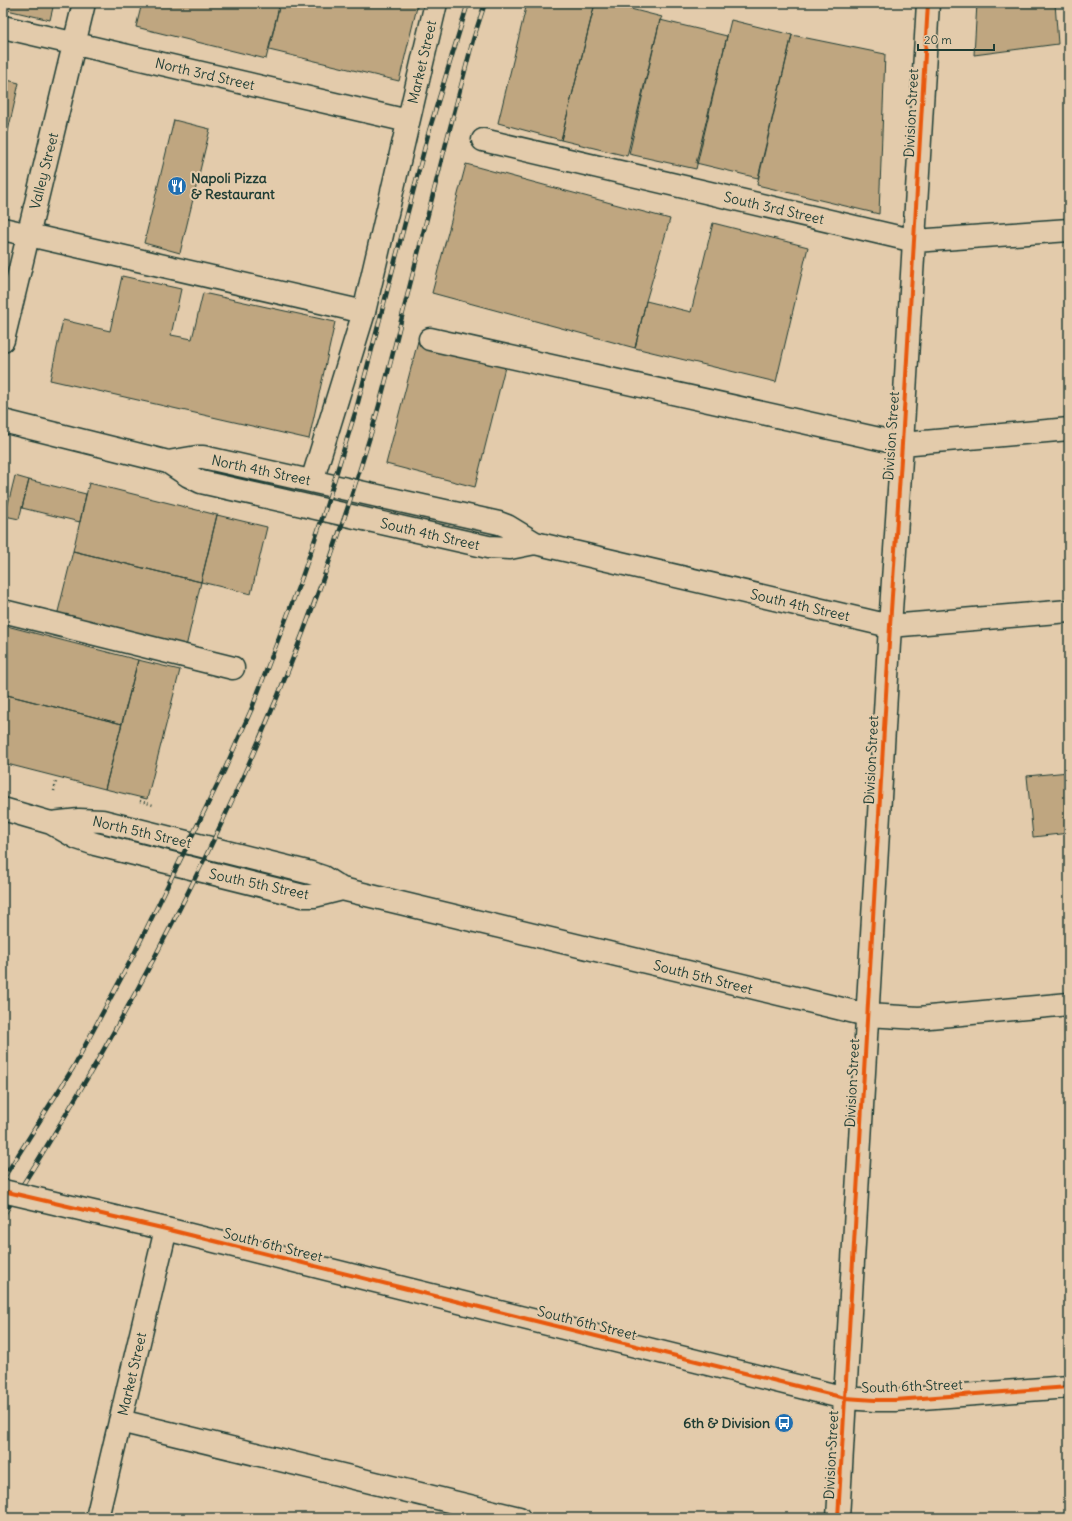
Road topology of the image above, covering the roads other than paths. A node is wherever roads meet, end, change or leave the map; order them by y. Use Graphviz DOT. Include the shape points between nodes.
graph roads {
  1 [pos="84,3"];
  2 [pos="436,3"];
  3 [pos="928,3"];
  4 [pos="3,27"];
  5 [pos="74,44"];
  6 [pos="408,121"];
  7 [pos="482,140"];
  8 [pos="3,229"];
  9 [pos="1069,230"];
  10 [pos="29,236"];
  11 [pos="914,241"];
  12 [pos="364,312"];
  13 [pos="430,339"];
  14 [pos="3,340"];
  15 [pos="3,421"];
  16 [pos="1069,429"];
  17 [pos="902,444"];
  18 [pos="168,462"];
  19 [pos="312,481"];
  20 [pos="353,490"];
  21 [pos="325,510"];
  22 [pos="535,543"];
  23 [pos="3,611"];
  24 [pos="1069,611"];
  25 [pos="890,626"];
  26 [pos="233,668"];
  27 [pos="3,809"];
  28 [pos="51,823"];
  29 [pos="210,847"];
  30 [pos="177,865"];
  31 [pos="342,889"];
  32 [pos="1069,1004"];
  33 [pos="867,1015"];
  34 [pos="3,1191"];
  35 [pos="166,1229"];
  36 [pos="1069,1387"];
  37 [pos="845,1398"];
  38 [pos="120,1421"];
  39 [pos="97,1518"];
  40 [pos="519,1518"];
  41 [pos="838,1518"];
  1 -- 5 [label="street, Valley Street"];
  2 -- 6 [label="street, Market Street"];
  3 -- 11 [label="street, Division Street"];
  4 -- 5 [label="street, North 3rd Street"];
  5 -- 6 [label="street, North 3rd Street"];
  5 -- 10 [label="street, Valley Street"];
  6 -- 12 [label="street, Market Street"];
  7 -- 11 [label="street, South 3rd Street"];
  8 -- 10 [label="street"];
  9 -- 11 [label="street, South 3rd Street"];
  10 -- 12 [label="street"];
  10 -- 14 [label="street, Valley Street"];
  11 -- 17 [label="street, Division Street"];
  12 -- 19 [label="street, Market Street"];
  13 -- 17 [label="street"];
  15 -- 18 [label="street, North 4th Street"];
  16 -- 17 [label="street"];
  17 -- 25 [label="street, Division Street"];
  18 -- 19 [label="street, North 4th Street" via="203,457"];
  18 -- 21 [label="street, North 4th Street" via="201,482"];
  19 -- 20 [label="street, North 4th Street"];
  20 -- 22 [label="street, South 4th Street" via="499,523"];
  21 -- 22 [label="street, South 4th Street" via="488,547 510,548"];
  22 -- 25 [label="street, South 4th Street"];
  23 -- 26 [label="street"];
  24 -- 25 [label="street, South 4th Street"];
  25 -- 33 [label="street, Division Street"];
  27 -- 28 [label="street, North 5th Street"];
  28 -- 29 [label="street, North 5th Street" via="83,819 102,821"];
  28 -- 30 [label="street, North 5th Street" via="86,842"];
  29 -- 31 [label="street, South 5th Street" via="317,874"];
  30 -- 31 [label="street, South 5th Street" via="303,896"];
  31 -- 33 [label="street, South 5th Street"];
  32 -- 33 [label="street, South 5th Street" via="919,1018"];
  33 -- 37 [label="street, Division Street"];
  34 -- 35 [label="street, South 6th Street, bridge"];
  35 -- 37 [label="street, South 6th Street"];
  35 -- 38 [label="street, Market Street"];
  36 -- 37 [label="street, South 6th Street" via="895,1400"];
  37 -- 41 [label="street, Division Street"];
  38 -- 39 [label="street, Market Street"];
  38 -- 40 [label="street"];
}
